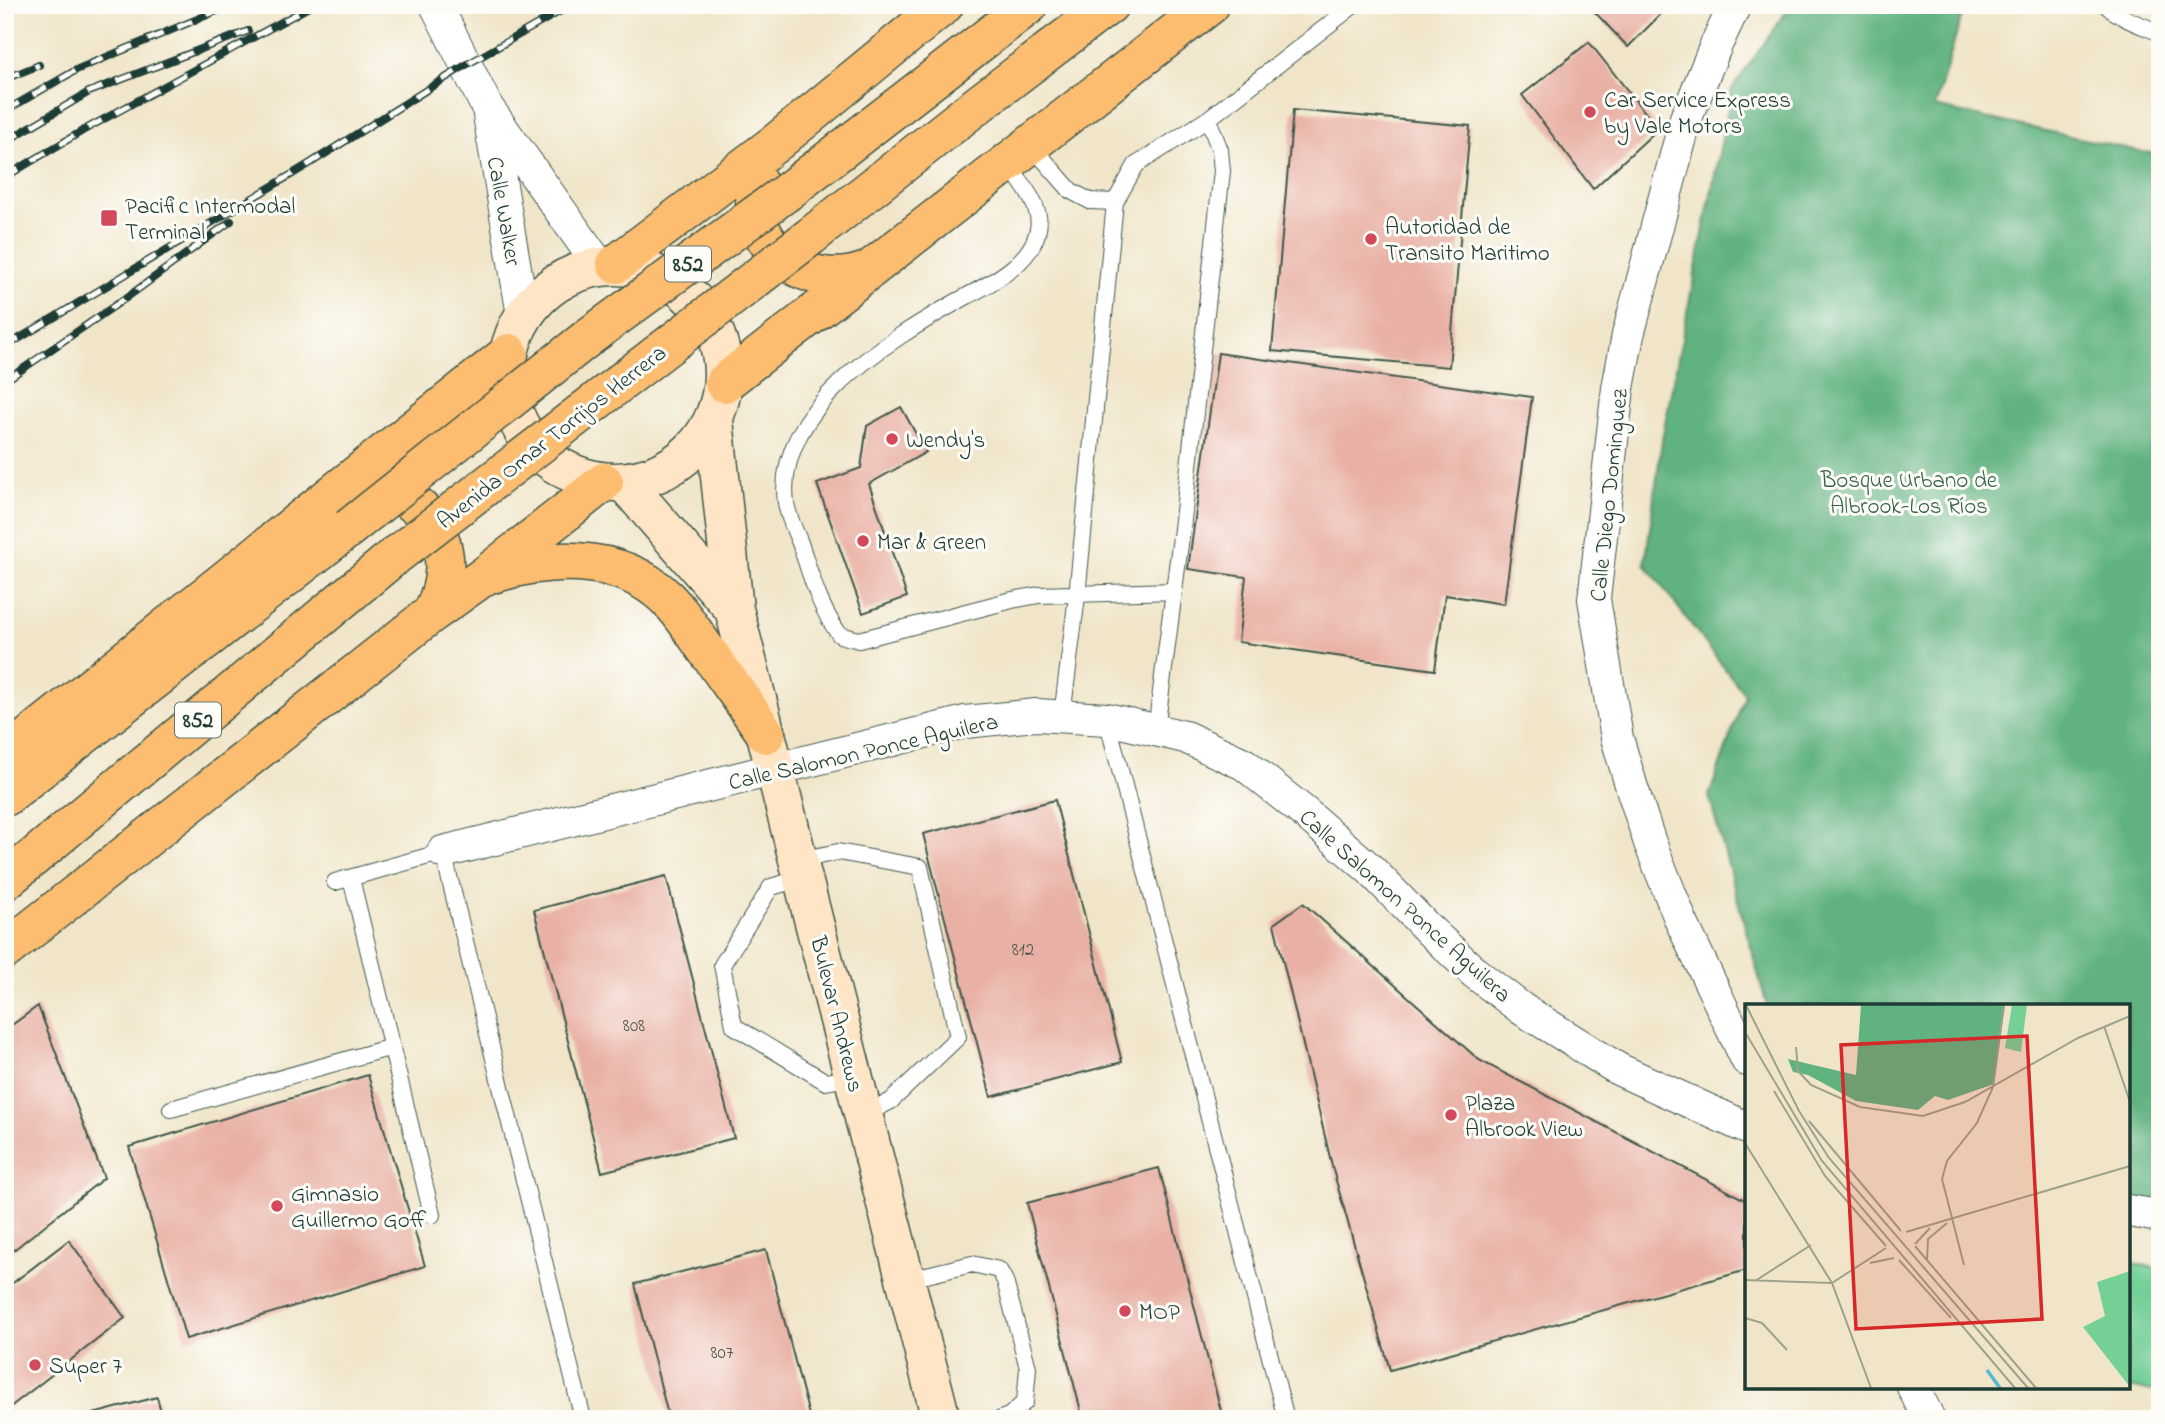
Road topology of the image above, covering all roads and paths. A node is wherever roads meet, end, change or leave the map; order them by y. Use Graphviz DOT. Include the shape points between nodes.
graph roads {
  1 [pos="436,5"];
  2 [pos="944,5"];
  3 [pos="1029,5"];
  4 [pos="1109,5"];
  5 [pos="1210,5"];
  6 [pos="1354,5"];
  7 [pos="1735,5"];
  8 [pos="2106,5"];
  9 [pos="2160,33"];
  10 [pos="487,107"];
  11 [pos="1208,119"];
  12 [pos="777,142"];
  13 [pos="1019,153"];
  14 [pos="1115,202"];
  15 [pos="608,265"];
  16 [pos="873,268"];
  17 [pos="523,315"];
  18 [pos="509,353"];
  19 [pos="723,383"];
  20 [pos="714,421"];
  21 [pos="614,482"];
  22 [pos="339,513"];
  23 [pos="484,577"];
  24 [pos="1174,591"];
  25 [pos="1076,596"];
  26 [pos="734,609"];
  27 [pos="431,614"];
  28 [pos="1062,716"];
  29 [pos="1107,719"];
  30 [pos="1156,730"];
  31 [pos="771,751"];
  32 [pos="5,756"];
  33 [pos="5,797"];
  34 [pos="443,852"];
  35 [pos="801,869"];
  36 [pos="351,878"];
  37 [pos="5,881"];
  38 [pos="335,882"];
  39 [pos="5,950"];
  40 [pos="392,1047"];
  41 [pos="1745,1056"];
  42 [pos="854,1077"];
  43 [pos="171,1109"];
  44 [pos="864,1115"];
  45 [pos="1745,1127"];
  46 [pos="2130,1211"];
  47 [pos="432,1215"];
  48 [pos="2160,1216"];
  49 [pos="906,1280"];
  50 [pos="1914,1389"];
  51 [pos="583,1419"];
  52 [pos="941,1419"];
  53 [pos="1001,1419"];
  54 [pos="1286,1419"];
  55 [pos="1930,1419"];
  1 -- 10 [label="street, Calle Walker"];
  2 -- 12 [label="main road"];
  3 -- 22 [label="main road, 852, bridge" via="787,192"];
  4 -- 37 [label="main road, Avenida Omar Torrijos Herrera / 852, bridge" via="391,559"];
  5 -- 13 [label="main road"];
  6 -- 11 [label="lane"];
  7 -- 41 [label="street, Calle Diego Dominguez" via="1686,118 1628,335 1594,599 1615,727 1632,789 1681,921"];
  8 -- 9 [label="lane"];
  10 -- 15 [label="street, Calle Walker"];
  10 -- 17 [label="street, Calle Walker"];
  11 -- 14 [label="lane" via="1136,165"];
  11 -- 24 [label="lane" via="1220,150 1222,171"];
  12 -- 15 [label="main road"];
  12 -- 16 [label="main road" via="756,185 758,218 772,246 811,274 842,278"];
  13 -- 14 [label="lane" via="1090,201"];
  13 -- 16 [label="main road"];
  13 -- 25 [label="lane" via="1037,209 1038,228 1032,243 1006,274 903,333 831,392 798,436 786,475 786,505 823,609 840,635 859,640 1012,600"];
  14 -- 25 [label="lane"];
  15 -- 17 [label="street" via="575,273 551,286"];
  15 -- 19 [label="street" via="651,271 683,288 707,315 721,348"];
  16 -- 19 [label="main road"];
  17 -- 18 [label="street"];
  18 -- 21 [label="street" via="510,398 530,441 566,470"];
  18 -- 22 [label="main road"];
  19 -- 20 [label="street"];
  20 -- 21 [label="street" via="695,447 670,467 652,476"];
  20 -- 26 [label="street, Bulevar Andrews"];
  21 -- 23 [label="main road"];
  21 -- 26 [label="street, Bulevar Andrews"];
  22 -- 27 [label="main road" via="344,492 374,488 403,497 427,516 446,556 443,586"];
  22 -- 32 [label="main road"];
  22 -- 33 [label="main road, 852"];
  23 -- 27 [label="main road"];
  23 -- 31 [label="main road" via="527,564 562,561 592,563 636,577 675,606"];
  24 -- 25 [label="lane"];
  24 -- 30 [label="lane"];
  25 -- 28 [label="lane"];
  26 -- 31 [label="street, Bulevar Andrews"];
  27 -- 39 [label="main road"];
  28 -- 29 [label="street, Calle Salomon Ponce Aguilera"];
  28 -- 31 [label="street, Calle Salomon Ponce Aguilera" via="965,722"];
  29 -- 30 [label="street, Calle Salomon Ponce Aguilera"];
  29 -- 54 [label="lane"];
  30 -- 45 [label="street, Calle Salomon Ponce Aguilera" via="1185,737 1244,764 1371,870 1475,973 1522,1009 1618,1069"];
  31 -- 34 [label="street, Calle Salomon Ponce Aguilera"];
  31 -- 35 [label="street, Bulevar Andrews"];
  34 -- 36 [label="lane"];
  34 -- 51 [label="lane"];
  35 -- 42 [label="street, Bulevar Andrews"];
  35 -- 42 [label="lane" via="771,887 722,965 734,1026 826,1082"];
  35 -- 44 [label="lane" via="838,852 920,867 958,1037 891,1101"];
  36 -- 38 [label="lane"];
  36 -- 40 [label="lane"];
  40 -- 43 [label="lane"];
  40 -- 47 [label="lane"];
  42 -- 44 [label="street, Bulevar Andrews"];
  44 -- 49 [label="street, Bulevar Andrews"];
  46 -- 48 [label="street"];
  49 -- 52 [label="street, Bulevar Andrews"];
  49 -- 53 [label="lane" via="972,1264 999,1270 1028,1368 1025,1402"];
  50 -- 55 [label="street"];
}
